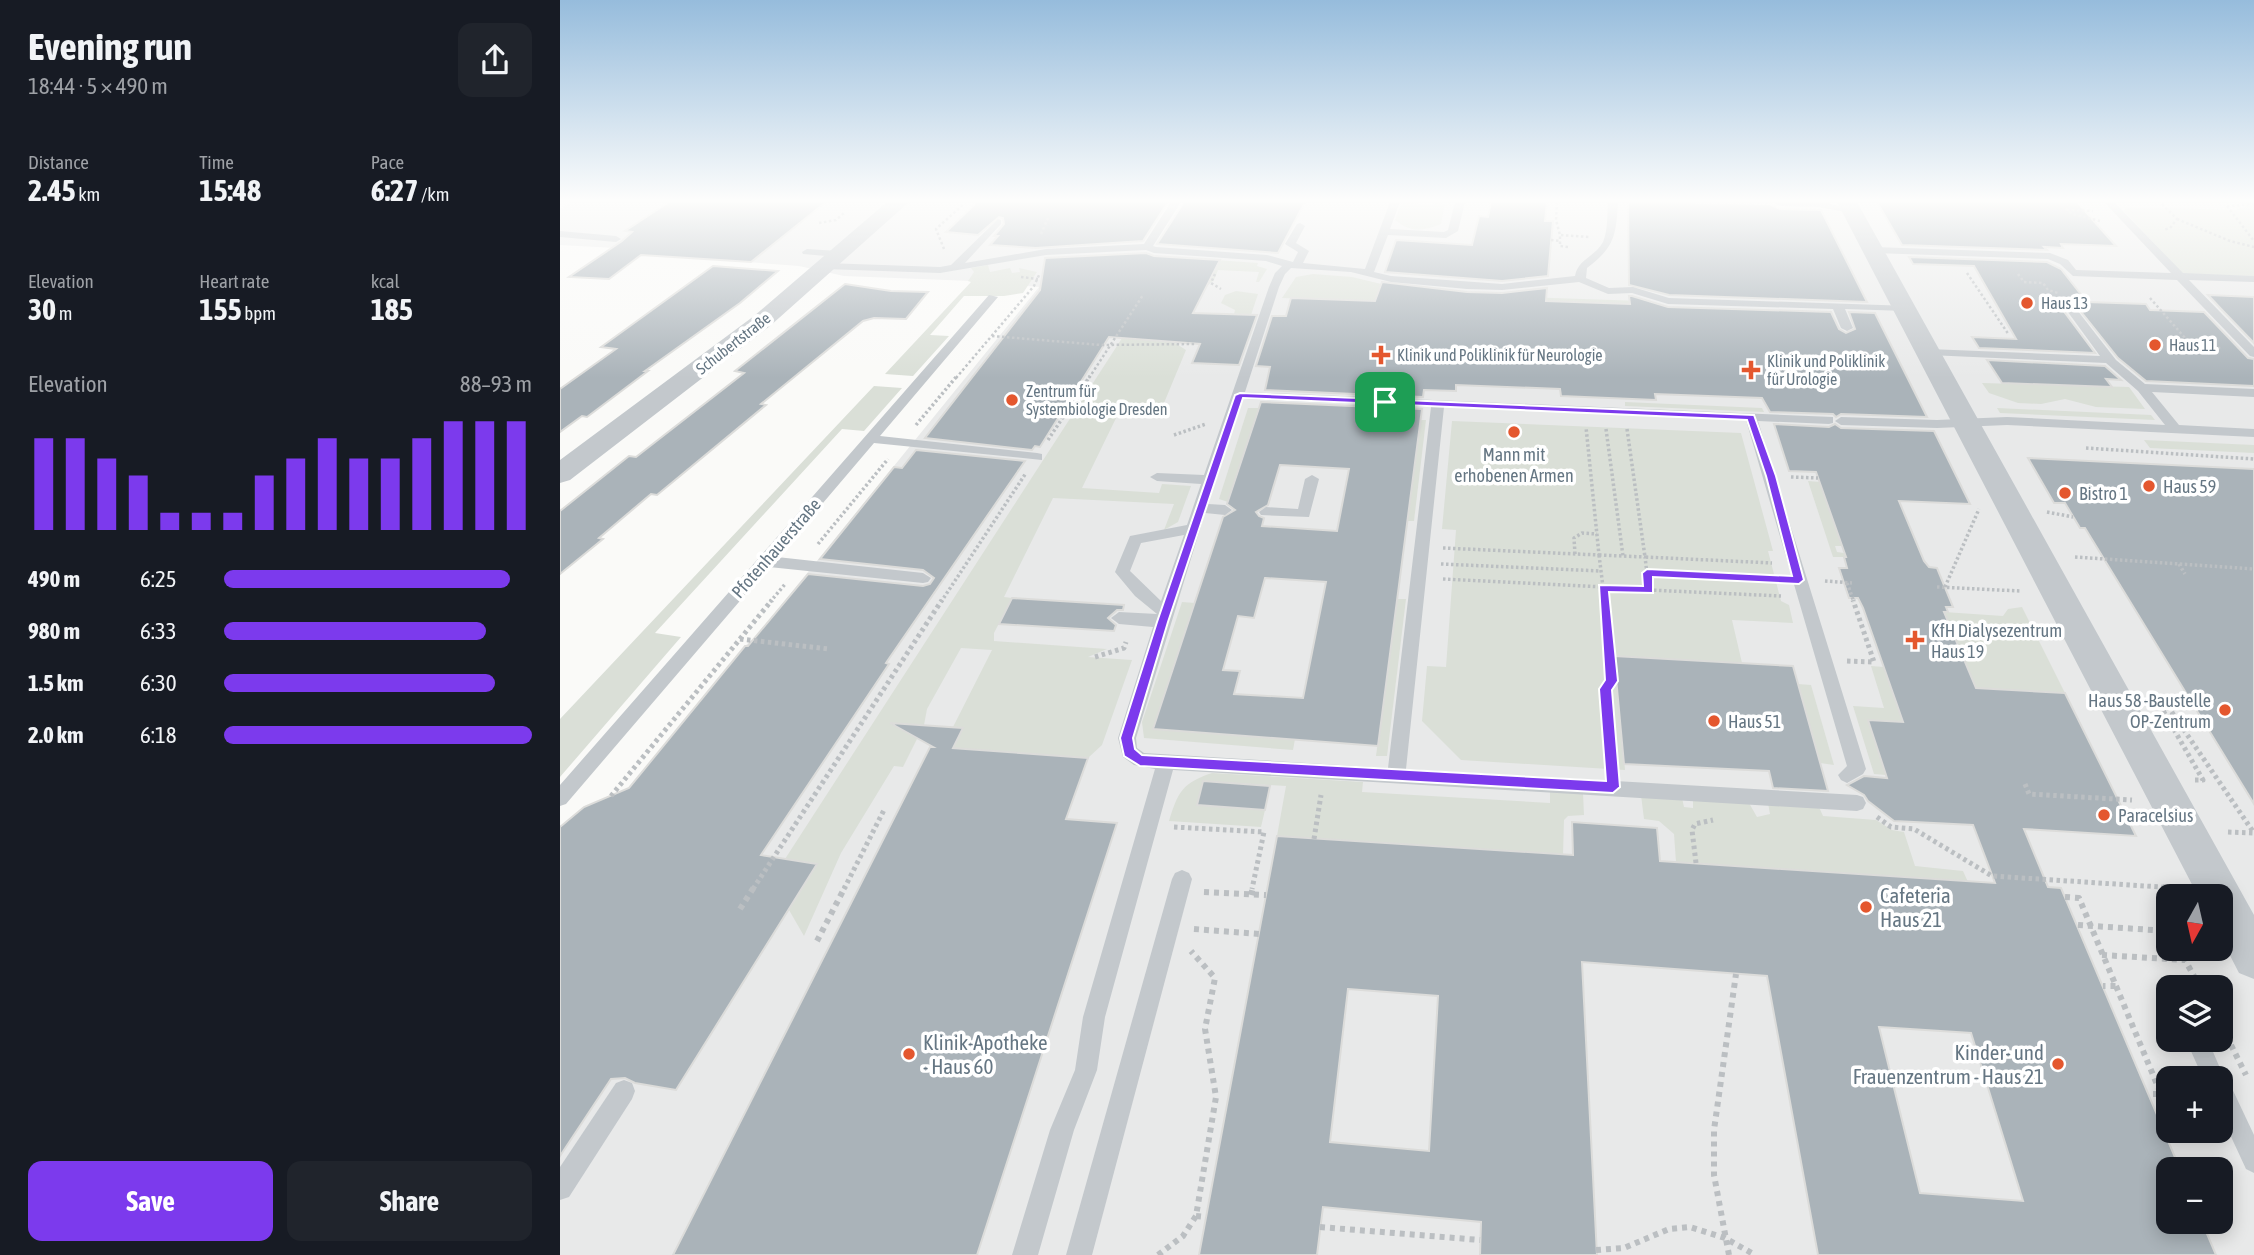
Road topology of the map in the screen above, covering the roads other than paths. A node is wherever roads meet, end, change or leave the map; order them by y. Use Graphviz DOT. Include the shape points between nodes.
graph roads {
  1 [pos="820,261"];
  2 [pos="855,261"];
  3 [pos="961,261"];
  4 [pos="1011,261"];
  5 [pos="1277,261"];
  6 [pos="1296,261"];
  7 [pos="1374,261"];
  8 [pos="1591,261"];
  9 [pos="1880,261"];
  10 [pos="2061,261"];
  11 [pos="2165,261"];
  12 [pos="1293,265"];
  13 [pos="954,268"];
  14 [pos="1369,272"];
  15 [pos="2181,277"];
  16 [pos="1580,279"];
  17 [pos="2254,279"];
  18 [pos="993,297"];
  19 [pos="1838,307"];
  20 [pos="1906,308"];
  21 [pos="2070,308"];
  22 [pos="1847,328"];
  23 [pos="1929,352"];
  24 [pos="2252,352"];
  25 [pos="2110,360"];
  26 [pos="2142,387"];
  27 [pos="2254,393"];
  28 [pos="1240,395"];
  29 [pos="1437,404"];
  30 [pos="1751,417"];
  31 [pos="1966,423"];
  32 [pos="2175,429"];
  33 [pos="2254,433"];
  34 [pos="869,439"];
  35 [pos="1037,457"];
  36 [pos="560,474"];
  37 [pos="1157,477"];
  38 [pos="1312,479"];
  39 [pos="1212,480"];
  40 [pos="1201,508"];
  41 [pos="1225,510"];
  42 [pos="1266,512"];
  43 [pos="1195,528"];
  44 [pos="765,561"];
  45 [pos="923,578"];
  46 [pos="1164,617"];
  47 [pos="1119,618"];
  48 [pos="1166,762"];
  49 [pos="1396,775"];
  50 [pos="1847,775"];
  51 [pos="560,799"];
  52 [pos="1857,803"];
  53 [pos="1180,884"];
  54 [pos="2214,884"];
  55 [pos="2233,919"];
  56 [pos="2254,958"];
  57 [pos="624,1091"];
  58 [pos="2233,1115"];
  59 [pos="2254,1160"];
  60 [pos="560,1188"];
  61 [pos="1026,1255"];
  62 [pos="1079,1255"];
  1 -- 36 [label="street, Schubertstraße" via="762,321"];
  2 -- 13 [label="lane"];
  3 -- 13 [label="lane"];
  4 -- 13 [label="lane"];
  5 -- 12 [label="lane"];
  6 -- 12 [label="lane"];
  7 -- 14 [label="lane"];
  8 -- 16 [label="lane" via="1582,267"];
  9 -- 20 [label="street"];
  10 -- 15 [label="lane" via="2073,273"];
  11 -- 15 [label="lane"];
  12 -- 14 [label="lane"];
  12 -- 28 [label="lane" via="1280,273 1274,287"];
  14 -- 16 [label="lane" via="1391,279 1467,286"];
  15 -- 17 [label="lane"];
  15 -- 24 [label="lane"];
  16 -- 19 [label="lane" via="1592,286 1633,290 1668,301"];
  18 -- 34 [label="lane, Pfotenhauerstraße"];
  19 -- 20 [label="lane"];
  19 -- 22 [label="lane"];
  20 -- 23 [label="street"];
  21 -- 25 [label="lane"];
  23 -- 25 [label="lane"];
  23 -- 31 [label="street"];
  25 -- 26 [label="lane"];
  26 -- 27 [label="lane"];
  26 -- 32 [label="lane"];
  28 -- 29 [label="lane"];
  28 -- 39 [label="lane"];
  29 -- 30 [label="lane"];
  29 -- 49 [label="lane"];
  30 -- 31 [label="lane"];
  30 -- 50 [label="lane" via="1857,769"];
  31 -- 32 [label="lane"];
  31 -- 54 [label="street"];
  32 -- 33 [label="lane"];
  34 -- 35 [label="lane"];
  34 -- 44 [label="lane, Pfotenhauerstraße"];
  37 -- 39 [label="lane"];
  38 -- 42 [label="lane" via="1304,514"];
  39 -- 40 [label="lane"];
  40 -- 41 [label="lane"];
  40 -- 43 [label="lane"];
  43 -- 46 [label="lane"];
  43 -- 46 [label="lane" via="1135,539 1122,572"];
  44 -- 45 [label="lane"];
  44 -- 51 [label="lane, Pfotenhauerstraße"];
  46 -- 47 [label="lane"];
  46 -- 48 [label="lane" via="1127,738 1129,752 1140,760"];
  48 -- 49 [label="lane"];
  48 -- 61 [label="lane" via="1094,1017 1086,1070 1062,1130"];
  49 -- 52 [label="lane"];
  53 -- 62 [label="lane"];
  55 -- 56 [label="street"];
  57 -- 60 [label="lane"];
  58 -- 59 [label="lane"];
}
